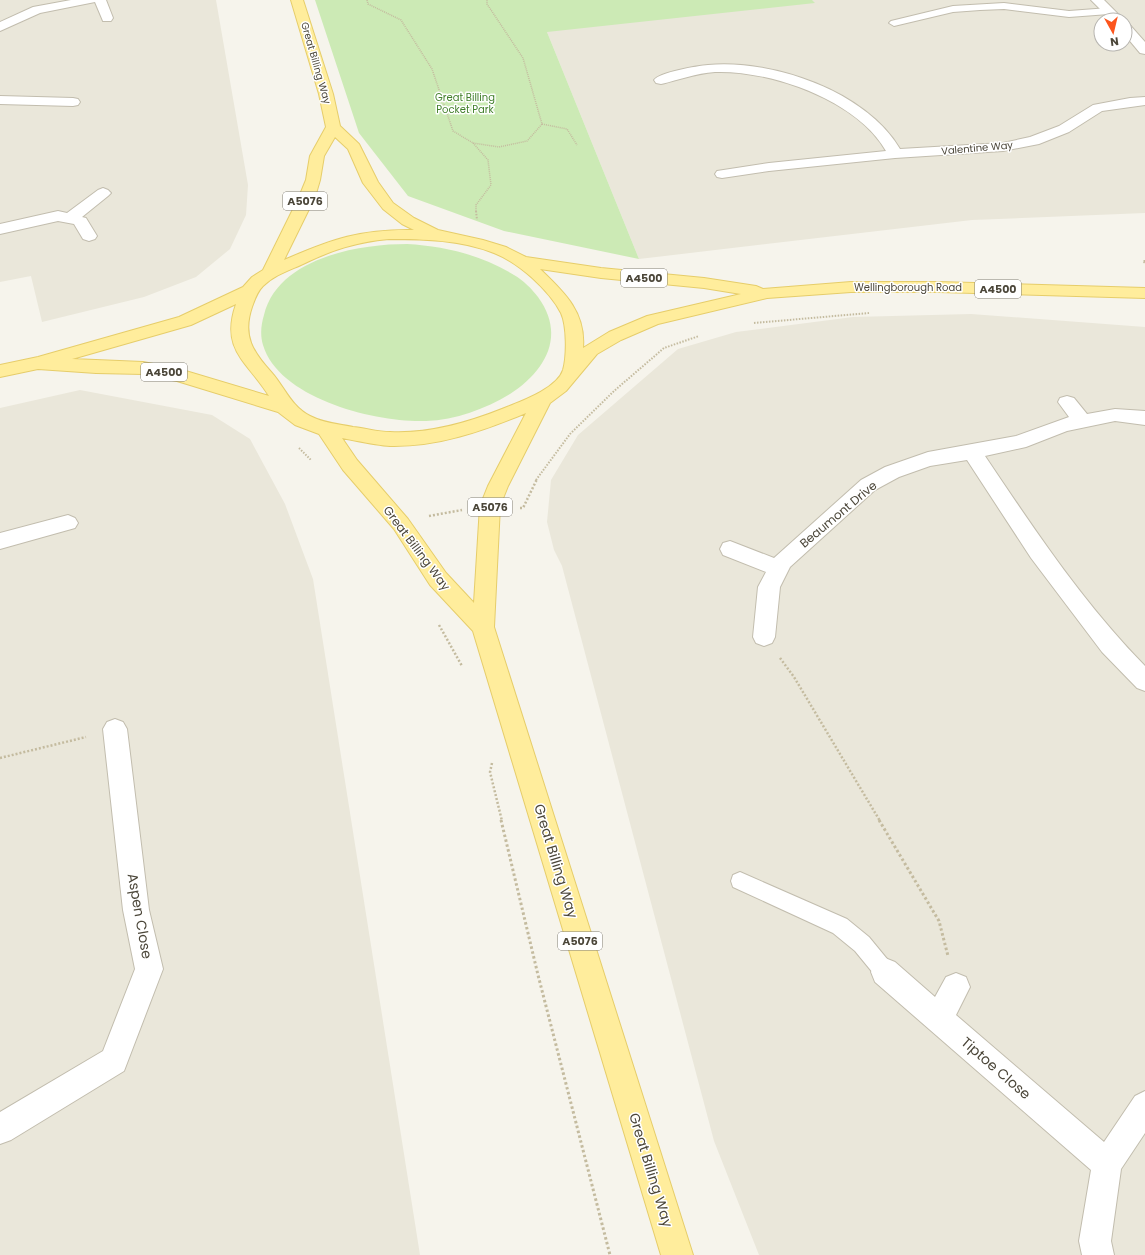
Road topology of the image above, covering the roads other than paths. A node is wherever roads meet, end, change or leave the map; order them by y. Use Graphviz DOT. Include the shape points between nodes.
graph roads {
  1 [pos="90,0"];
  2 [pos="100,0"];
  3 [pos="297,0"];
  4 [pos="1097,0"];
  5 [pos="1109,11"];
  6 [pos="107,18"];
  7 [pos="894,23"];
  8 [pos="0,27"];
  9 [pos="1133,36"];
  10 [pos="1145,50"];
  11 [pos="661,80"];
  12 [pos="0,100"];
  13 [pos="1145,101"];
  14 [pos="73,102"];
  15 [pos="333,127"];
  16 [pos="895,154"];
  17 [pos="722,174"];
  18 [pos="103,193"];
  19 [pos="69,219"];
  20 [pos="0,229"];
  21 [pos="437,235"];
  22 [pos="89,236"];
  23 [pos="522,261"];
  24 [pos="270,273"];
  25 [pos="249,291"];
  26 [pos="767,293"];
  27 [pos="1145,293"];
  28 [pos="38,363"];
  29 [pos="0,370"];
  30 [pos="572,372"];
  31 [pos="543,399"];
  32 [pos="1067,402"];
  33 [pos="285,408"];
  34 [pos="1145,418"];
  35 [pos="1083,422"];
  36 [pos="326,429"];
  37 [pos="972,452"];
  38 [pos="68,523"];
  39 [pos="0,540"];
  40 [pos="730,549"];
  41 [pos="779,568"];
  42 [pos="483,627"];
  43 [pos="764,637"];
  44 [pos="1145,681"];
  45 [pos="115,729"];
  46 [pos="740,881"];
  47 [pos="885,972"];
  48 [pos="956,987"];
  49 [pos="939,1019"];
  50 [pos="1145,1106"];
  51 [pos="0,1129"];
  52 [pos="1107,1164"];
  53 [pos="678,1255"];
  54 [pos="1098,1255"];
  1 -- 8 [label="street" via="37,10"];
  2 -- 6 [label="street"];
  3 -- 15 [label="main road, Great Billing Way" via="326,94"];
  4 -- 5 [label="street"];
  5 -- 7 [label="lane" via="1069,14 1004,6 980,7 953,9"];
  9 -- 10 [label="street"];
  11 -- 16 [label="street" via="713,68 743,69 783,76 811,86 867,119 882,134"];
  12 -- 14 [label="street"];
  13 -- 16 [label="street, Valentine Way" via="1098,108 1064,129 1034,141 1003,147"];
  15 -- 21 [label="main road" via="354,147 371,183 388,206 408,222"];
  15 -- 24 [label="main road, A5076" via="318,156 307,197"];
  16 -- 17 [label="street, Valentine Way"];
  18 -- 19 [label="street"];
  19 -- 20 [label="street" via="58,216"];
  19 -- 22 [label="street" via="80,221"];
  21 -- 23 [label="main road" via="500,250"];
  21 -- 24 [label="main road" via="389,234 345,241"];
  23 -- 26 [label="main road, Wellingborough Road / A4500" via="601,274 704,283"];
  23 -- 30 [label="main road" via="554,292 570,314 575,337"];
  24 -- 25 [label="main road"];
  25 -- 28 [label="main road, A4500" via="185,321"];
  25 -- 33 [label="main road" via="241,314 239,336 251,361 270,383"];
  26 -- 27 [label="main road, Wellingborough Road / A4500" via="865,287"];
  26 -- 30 [label="main road, Wellingborough Road / A4500" via="653,320 615,336 591,350"];
  28 -- 29 [label="main road, A4500"];
  28 -- 33 [label="main road, A4500" via="143,368 231,390"];
  30 -- 31 [label="main road, Wellingborough Road" via="560,387"];
  31 -- 36 [label="main road" via="466,429 428,437 390,439"];
  31 -- 42 [label="main road, Great Billing Way / A5076" via="490,506"];
  32 -- 35 [label="street"];
  33 -- 36 [label="main road" via="302,420"];
  34 -- 35 [label="street, Beaumont Drive" via="1115,415"];
  35 -- 37 [label="street, Beaumont Drive" via="1064,425 1019,442"];
  36 -- 42 [label="main road, Great Billing Way / A5076" via="350,466 401,524 438,579"];
  37 -- 41 [label="street, Beaumont Drive" via="928,459 892,472 868,485 783,561"];
  37 -- 44 [label="street" via="1038,552 1110,645"];
  38 -- 39 [label="street"];
  40 -- 41 [label="street"];
  41 -- 43 [label="street, Beaumont Drive" via="769,587"];
  42 -- 53 [label="main road, Great Billing Way / A5076"];
  45 -- 51 [label="street, Aspen Close" via="136,910 149,970 114,1060"];
  46 -- 47 [label="lane" via="840,926 862,944"];
  47 -- 49 [label="street, Tiptoe Close"];
  48 -- 49 [label="street"];
  49 -- 52 [label="street, Tiptoe Close"];
  50 -- 52 [label="street"];
  52 -- 54 [label="street" via="1095,1241"];
}
